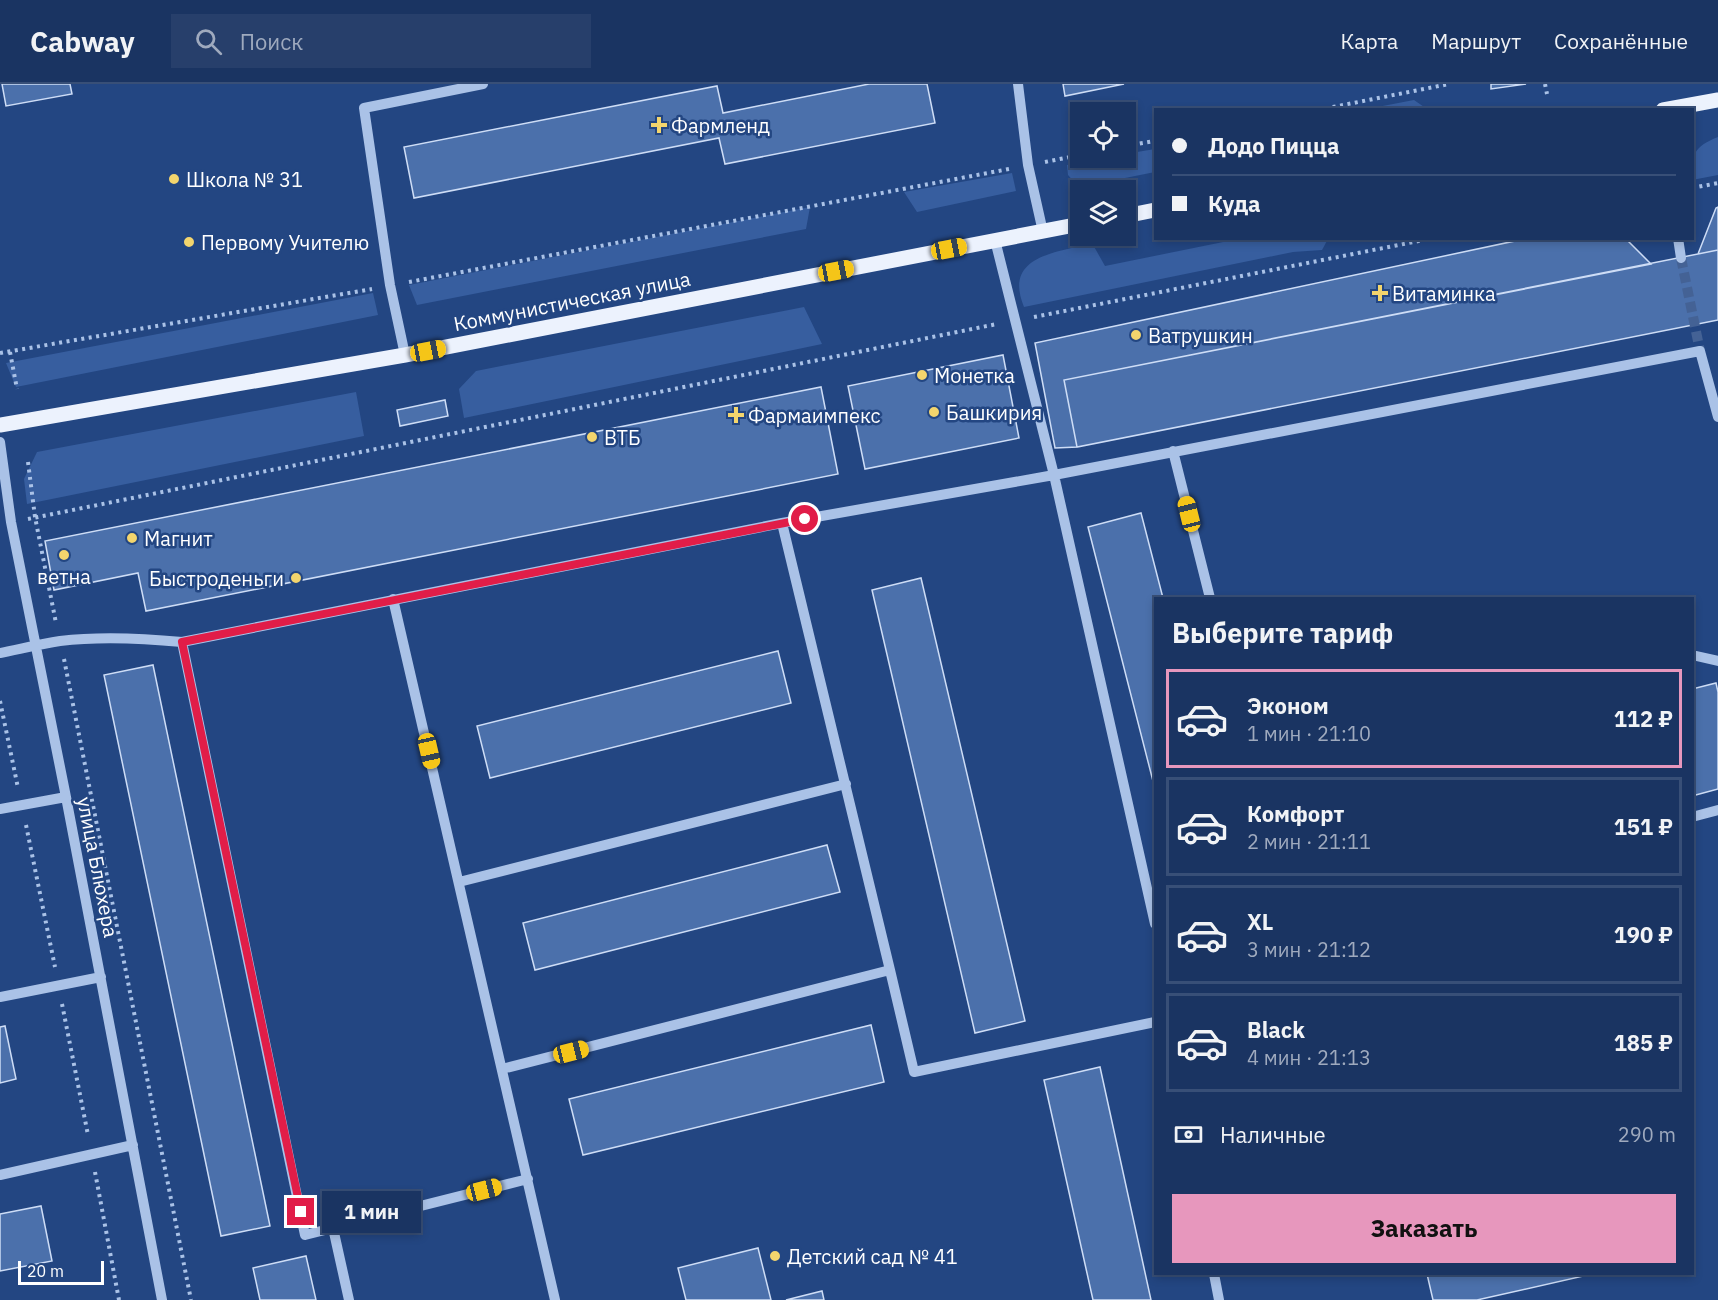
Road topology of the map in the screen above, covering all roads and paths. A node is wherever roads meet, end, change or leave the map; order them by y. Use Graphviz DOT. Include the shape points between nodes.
graph roads {
  1 [pos="483,84"];
  2 [pos="1018,84"];
  3 [pos="1449,84"];
  4 [pos="1545,84"];
  5 [pos="1547,94"];
  6 [pos="1718,100"];
  7 [pos="1328,108"];
  8 [pos="1675,108"];
  9 [pos="1154,141"];
  10 [pos="1136,145"];
  11 [pos="1070,157"];
  12 [pos="1028,165"];
  13 [pos="1718,183"];
  14 [pos="1694,188"];
  15 [pos="1154,210"];
  16 [pos="1136,214"];
  17 [pos="1070,227"];
  18 [pos="1043,232"];
  19 [pos="994,240"];
  20 [pos="1424,240"];
  21 [pos="1678,240"];
  22 [pos="1681,258"];
  23 [pos="390,285"];
  24 [pos="1014,321"];
  25 [pos="10,352"];
  26 [pos="0,353"];
  27 [pos="405,355"];
  28 [pos="17,389"];
  29 [pos="1718,417"];
  30 [pos="0,425"];
  31 [pos="0,442"];
  32 [pos="1173,451"];
  33 [pos="28,462"];
  34 [pos="1054,476"];
  35 [pos="35,517"];
  36 [pos="23,520"];
  37 [pos="782,523"];
  38 [pos="1210,597"];
  39 [pos="393,599"];
  40 [pos="60,641"];
  41 [pos="182,642"];
  42 [pos="34,646"];
  43 [pos="0,653"];
  44 [pos="1694,655"];
  45 [pos="1718,661"];
  46 [pos="846,784"];
  47 [pos="66,797"];
  48 [pos="0,809"];
  49 [pos="1718,810"];
  50 [pos="1694,816"];
  51 [pos="459,882"];
  52 [pos="1154,920"];
  53 [pos="890,970"];
  54 [pos="101,977"];
  55 [pos="0,997"];
  56 [pos="1154,1022"];
  57 [pos="502,1069"];
  58 [pos="133,1145"];
  59 [pos="0,1175"];
  60 [pos="528,1179"];
  61 [pos="333,1228"];
  62 [pos="1214,1275"];
  63 [pos="162,1300"];
  64 [pos="191,1300"];
  65 [pos="349,1300"];
  66 [pos="555,1300"];
  67 [pos="1219,1300"];
  1 -- 23 [label="street" via="364,108"];
  2 -- 12 [label="street"];
  3 -- 7 [label="path"];
  4 -- 5 [label="path"];
  6 -- 8 [label="main road"];
  9 -- 10 [label="path"];
  11 -- 12 [label="path"];
  12 -- 18 [label="street"];
  12 -- 23 [label="path"];
  13 -- 14 [label="path"];
  15 -- 16 [label="main road"];
  17 -- 18 [label="main road, Коммунистическая улица"];
  18 -- 19 [label="main road, Коммунистическая улица"];
  19 -- 24 [label="street"];
  19 -- 27 [label="main road, Коммунистическая улица"];
  20 -- 24 [label="path"];
  21 -- 22 [label="street"];
  23 -- 25 [label="path"];
  23 -- 27 [label="street"];
  24 -- 34 [label="street"];
  24 -- 35 [label="path"];
  25 -- 26 [label="path"];
  25 -- 28 [label="path"];
  27 -- 30 [label="main road, Коммунистическая улица"];
  29 -- 32 [label="street" via="1700,351"];
  31 -- 42 [label="street, улица Блюхера"];
  32 -- 34 [label="street"];
  32 -- 38 [label="street"];
  33 -- 35 [label="path"];
  34 -- 37 [label="street"];
  34 -- 52 [label="street"];
  35 -- 36 [label="path"];
  35 -- 40 [label="path"];
  37 -- 39 [label="street"];
  37 -- 46 [label="street"];
  39 -- 41 [label="street"];
  39 -- 51 [label="street"];
  40 -- 41 [label="street" via="143,638"];
  40 -- 42 [label="street"];
  40 -- 64 [label="path"];
  41 -- 61 [label="street" via="305,1235"];
  42 -- 43 [label="street"];
  42 -- 47 [label="street, улица Блюхера"];
  44 -- 45 [label="street"];
  46 -- 51 [label="street"];
  46 -- 53 [label="street"];
  47 -- 48 [label="street"];
  47 -- 54 [label="street, улица Блюхера"];
  49 -- 50 [label="street"];
  51 -- 57 [label="street"];
  53 -- 56 [label="street" via="914,1072"];
  53 -- 57 [label="street"];
  54 -- 55 [label="street"];
  54 -- 58 [label="street, улица Блюхера"];
  57 -- 60 [label="street"];
  58 -- 59 [label="street"];
  58 -- 63 [label="street, улица Блюхера"];
  60 -- 61 [label="street"];
  60 -- 66 [label="street"];
  61 -- 65 [label="street"];
  62 -- 67 [label="street"];
}
